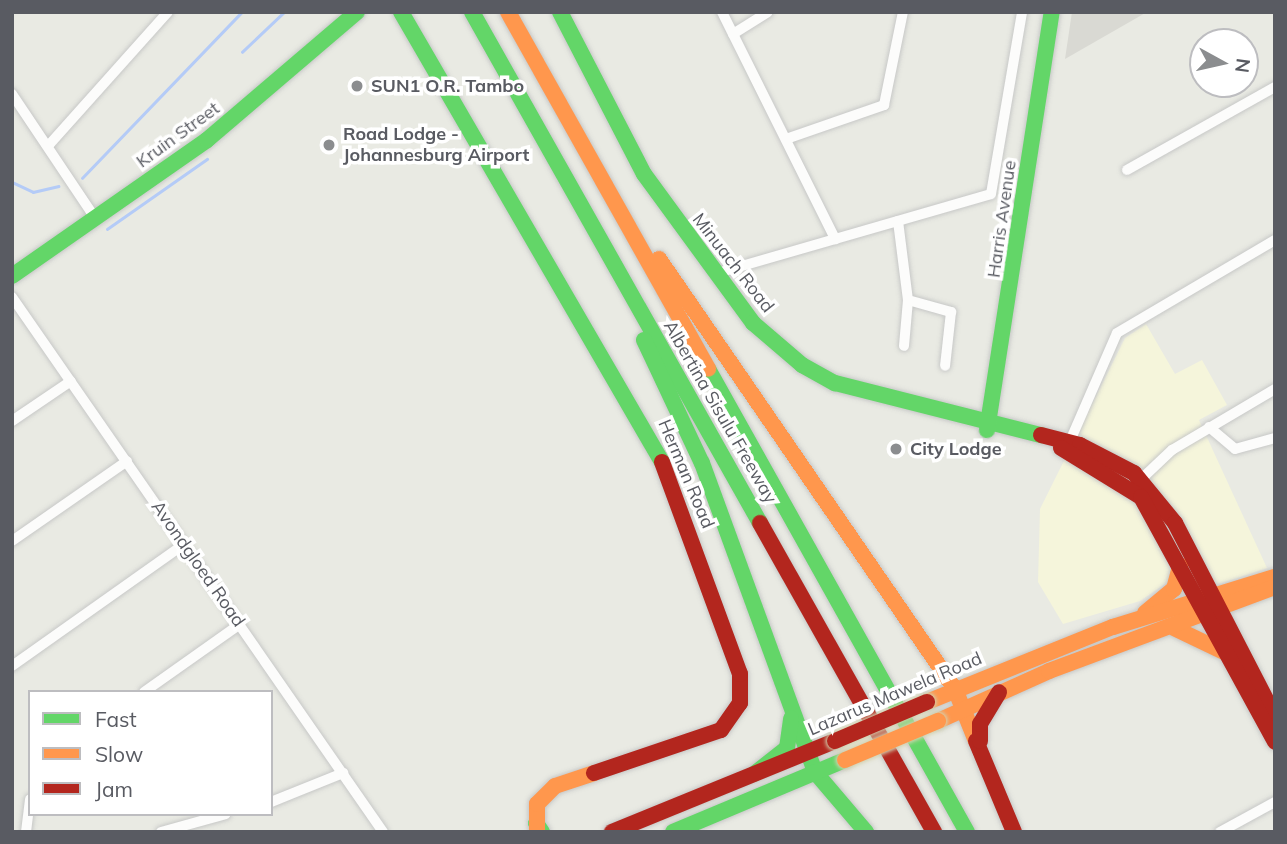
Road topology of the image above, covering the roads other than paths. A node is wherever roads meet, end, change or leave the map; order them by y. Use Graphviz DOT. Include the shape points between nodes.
graph roads {
  1 [pos="168,12"];
  2 [pos="357,12"];
  3 [pos="401,12"];
  4 [pos="472,12"];
  5 [pos="508,12"];
  6 [pos="560,12"];
  7 [pos="722,12"];
  8 [pos="768,12"];
  9 [pos="902,12"];
  10 [pos="1022,12"];
  11 [pos="1052,12"];
  12 [pos="733,34"];
  13 [pos="1275,87"];
  14 [pos="12,94"];
  15 [pos="786,139"];
  16 [pos="48,146"];
  17 [pos="1127,170"];
  18 [pos="94,218"];
  19 [pos="898,221"];
  20 [pos="633,229"];
  21 [pos="835,239"];
  22 [pos="1275,240"];
  23 [pos="714,274"];
  24 [pos="12,276"];
  25 [pos="622,279"];
  26 [pos="13,299"];
  27 [pos="908,300"];
  28 [pos="904,346"];
  29 [pos="945,366"];
  30 [pos="71,381"];
  31 [pos="1275,389"];
  32 [pos="12,421"];
  33 [pos="984,425"];
  34 [pos="1209,427"];
  35 [pos="1275,438"];
  36 [pos="1068,446"];
  37 [pos="127,461"];
  38 [pos="1136,484"];
  39 [pos="12,541"];
  40 [pos="183,545"];
  41 [pos="1180,566"];
  42 [pos="1275,577"];
  43 [pos="1275,587"];
  44 [pos="1207,606"];
  45 [pos="1140,618"];
  46 [pos="240,624"];
  47 [pos="1174,628"];
  48 [pos="1224,652"];
  49 [pos="12,666"];
  50 [pos="955,689"];
  51 [pos="147,690"];
  52 [pos="999,692"];
  53 [pos="787,695"];
  54 [pos="965,709"];
  55 [pos="1275,717"];
  56 [pos="980,741"];
  57 [pos="1275,742"];
  58 [pos="807,752"];
  59 [pos="815,772"];
  60 [pos="343,773"];
  61 [pos="754,774"];
  62 [pos="273,801"];
  63 [pos="1275,802"];
  64 [pos="219,816"];
  65 [pos="538,829"];
  66 [pos="160,832"];
  67 [pos="383,832"];
  68 [pos="612,832"];
  69 [pos="673,832"];
  70 [pos="866,832"];
  71 [pos="934,832"];
  72 [pos="967,832"];
  73 [pos="1014,832"];
  74 [pos="1220,832"];
  1 -- 16 [label="street"];
  2 -- 18 [label="main road, Kruin Street" via="237,117"];
  3 -- 65 [label="main road, Herman Road" via="653,438 740,674 737,710 716,735 562,782 539,800"];
  4 -- 25 [label="main road, Albertina Sisulu Freeway"];
  5 -- 20 [label="main road, Albertina Sisulu Freeway"];
  6 -- 23 [label="main road, Minuach Road" via="643,174"];
  7 -- 12 [label="street"];
  8 -- 12 [label="street"];
  9 -- 15 [label="street" via="884,105"];
  10 -- 19 [label="street" via="996,184 987,197"];
  11 -- 33 [label="main road, Harris Avenue"];
  12 -- 15 [label="street"];
  13 -- 17 [label="street"];
  14 -- 16 [label="street"];
  15 -- 21 [label="street"];
  16 -- 18 [label="street"];
  18 -- 24 [label="main road, Kruin Street"];
  19 -- 21 [label="street"];
  19 -- 27 [label="street"];
  20 -- 50 [label="main road" via="681,290"];
  20 -- 72 [label="main road, Albertina Sisulu Freeway"];
  21 -- 23 [label="street"];
  22 -- 36 [label="street" via="1117,333"];
  23 -- 33 [label="main road, Minuach Road" via="753,323 802,365 835,383"];
  25 -- 53 [label="main road" via="702,463"];
  25 -- 71 [label="main road, Albertina Sisulu Freeway"];
  26 -- 30 [label="street, Avondgloed Road"];
  27 -- 28 [label="street"];
  27 -- 29 [label="street" via="951,312"];
  30 -- 32 [label="street"];
  30 -- 37 [label="street, Avondgloed Road"];
  31 -- 34 [label="street"];
  33 -- 36 [label="main road, Minuach Road"];
  34 -- 35 [label="street" via="1235,449"];
  34 -- 38 [label="street"];
  36 -- 38 [label="main road, Minuach Road"];
  37 -- 39 [label="street"];
  37 -- 40 [label="street, Avondgloed Road"];
  38 -- 41 [label="main road"];
  38 -- 44 [label="main road" via="1166,508"];
  40 -- 46 [label="street, Avondgloed Road"];
  40 -- 49 [label="street"];
  41 -- 44 [label="main road"];
  41 -- 45 [label="main road" via="1174,589"];
  42 -- 44 [label="main road"];
  43 -- 44 [label="main road"];
  44 -- 45 [label="main road, Lazarus Mawela Road"];
  44 -- 47 [label="main road"];
  44 -- 48 [label="main road"];
  44 -- 55 [label="main road"];
  45 -- 50 [label="main road, Lazarus Mawela Road"];
  46 -- 51 [label="street"];
  46 -- 60 [label="street, Avondgloed Road"];
  47 -- 48 [label="main road"];
  47 -- 52 [label="main road"];
  48 -- 57 [label="main road"];
  50 -- 54 [label="main road"];
  50 -- 58 [label="main road, Lazarus Mawela Road, bridge"];
  52 -- 54 [label="main road"];
  52 -- 56 [label="main road" via="980,724"];
  53 -- 58 [label="main road"];
  53 -- 61 [label="main road" via="789,744"];
  54 -- 56 [label="main road"];
  54 -- 59 [label="main road, bridge"];
  56 -- 73 [label="main road"];
  58 -- 59 [label="main road"];
  58 -- 61 [label="main road, Lazarus Mawela Road"];
  59 -- 69 [label="main road"];
  59 -- 70 [label="main road"];
  60 -- 62 [label="street"];
  60 -- 67 [label="street, Avondgloed Road"];
  61 -- 68 [label="main road, Lazarus Mawela Road"];
  63 -- 74 [label="street"];
  64 -- 66 [label="street"];
}
